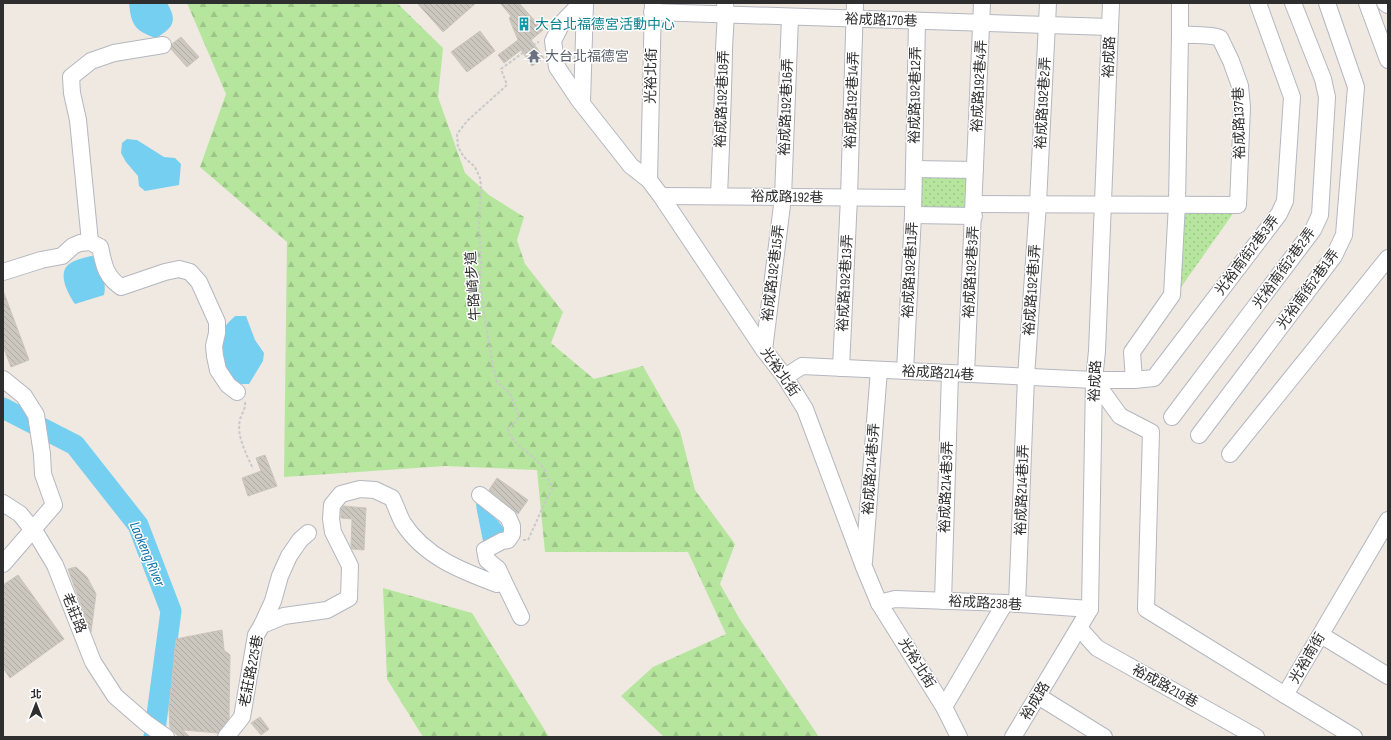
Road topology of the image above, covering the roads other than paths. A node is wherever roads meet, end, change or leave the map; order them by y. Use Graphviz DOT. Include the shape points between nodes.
graph roads {
  1 [pos="580,3"];
  2 [pos="585,3"];
  3 [pos="854,3"];
  4 [pos="982,3"];
  5 [pos="1048,3"];
  6 [pos="1111,3"];
  7 [pos="1180,3"];
  8 [pos="1258,3"];
  9 [pos="1293,3"];
  10 [pos="1327,3"];
  11 [pos="1367,3"];
  12 [pos="1385,3"];
  13 [pos="1388,5"];
  14 [pos="653,7"];
  15 [pos="726,9"];
  16 [pos="790,17"];
  17 [pos="854,19"];
  18 [pos="917,21"];
  19 [pos="982,24"];
  20 [pos="1047,26"];
  21 [pos="1110,27"];
  22 [pos="1180,34"];
  23 [pos="163,45"];
  24 [pos="1388,60"];
  25 [pos="582,103"];
  26 [pos="914,170"];
  27 [pos="975,170"];
  28 [pos="649,180"];
  29 [pos="661,196"];
  30 [pos="719,196"];
  31 [pos="783,196"];
  32 [pos="849,197"];
  33 [pos="913,198"];
  34 [pos="1038,203"];
  35 [pos="1102,204"];
  36 [pos="1177,204"];
  37 [pos="974,210"];
  38 [pos="913,215"];
  39 [pos="90,242"];
  40 [pos="1388,258"];
  41 [pos="3,272"];
  42 [pos="764,350"];
  43 [pos="841,368"];
  44 [pos="879,370"];
  45 [pos="905,371"];
  46 [pos="950,374"];
  47 [pos="966,374"];
  48 [pos="785,377"];
  49 [pos="1026,377"];
  50 [pos="3,379"];
  51 [pos="1094,380"];
  52 [pos="1134,380"];
  53 [pos="237,392"];
  54 [pos="1172,417"];
  55 [pos="1199,435"];
  56 [pos="1230,454"];
  57 [pos="480,495"];
  58 [pos="3,502"];
  59 [pos="1388,520"];
  60 [pos="33,529"];
  61 [pos="308,533"];
  62 [pos="3,564"];
  63 [pos="864,567"];
  64 [pos="503,580"];
  65 [pos="942,601"];
  66 [pos="879,603"];
  67 [pos="1011,603"];
  68 [pos="1090,609"];
  69 [pos="522,617"];
  70 [pos="262,624"];
  71 [pos="1079,628"];
  72 [pos="1321,635"];
  73 [pos="1388,676"];
  74 [pos="1285,695"];
  75 [pos="1038,696"];
  76 [pos="944,708"];
  77 [pos="165,736"];
  78 [pos="226,737"];
  79 [pos="959,737"];
  80 [pos="1013,737"];
  81 [pos="1104,737"];
  82 [pos="1256,737"];
  83 [pos="1354,737"];
  1 -- 25 [label="street" via="562,22 553,41 557,67"];
  2 -- 25 [label="street"];
  3 -- 17 [label="street, 裕成路192巷14弄"];
  4 -- 19 [label="street, 裕成路192巷4弄"];
  5 -- 20 [label="street, 裕成路192巷2弄"];
  6 -- 21 [label="street, 裕成路"];
  7 -- 22 [label="street"];
  8 -- 52 [label="street, 光裕南街2巷3弄" via="1292,97 1285,201 1279,214 1154,378"];
  9 -- 54 [label="street, 光裕南街2巷2弄" via="1323,79 1327,97 1320,215 1313,230"];
  10 -- 55 [label="street, 光裕南街2巷1弄" via="1356,87 1344,235 1334,256"];
  11 -- 24 [label="street"];
  12 -- 13 [label="street"];
  14 -- 15 [label="street, 裕成路170巷"];
  14 -- 28 [label="street, 光裕北街"];
  15 -- 16 [label="street, 裕成路170巷"];
  15 -- 30 [label="street, 裕成路192巷18弄"];
  16 -- 17 [label="street, 裕成路170巷"];
  16 -- 31 [label="street, 裕成路192巷16弄"];
  17 -- 18 [label="street, 裕成路170巷"];
  17 -- 32 [label="street, 裕成路192巷14弄"];
  18 -- 19 [label="street, 裕成路170巷"];
  18 -- 26 [label="street, 裕成路192巷12弄"];
  19 -- 20 [label="street, 裕成路170巷"];
  19 -- 27 [label="street, 裕成路192巷4弄"];
  20 -- 21 [label="street, 裕成路170巷"];
  20 -- 34 [label="street, 裕成路192巷2弄"];
  21 -- 35 [label="street, 裕成路"];
  22 -- 36 [label="street"];
  22 -- 36 [label="street, 裕成路137巷" via="1220,38 1240,86 1242,107 1238,205"];
  23 -- 39 [label="street" via="114,53 91,61 71,77 78,120"];
  25 -- 28 [label="street" via="631,166"];
  26 -- 27 [label="street"];
  26 -- 33 [label="street, 裕成路192巷11弄"];
  27 -- 37 [label="street, 裕成路192巷3弄"];
  28 -- 29 [label="street, 光裕北街"];
  29 -- 30 [label="street, 裕成路192巷"];
  29 -- 42 [label="street, 光裕北街"];
  30 -- 31 [label="street, 裕成路192巷"];
  31 -- 32 [label="street, 裕成路192巷"];
  31 -- 42 [label="street, 裕成路192巷15弄"];
  32 -- 33 [label="street, 裕成路192巷"];
  32 -- 43 [label="street, 裕成路192巷13弄"];
  33 -- 38 [label="street, 裕成路192巷11弄"];
  34 -- 35 [label="street"];
  34 -- 37 [label="street"];
  34 -- 49 [label="street, 裕成路192巷1弄"];
  35 -- 36 [label="street"];
  35 -- 51 [label="street, 裕成路"];
  36 -- 52 [label="street" via="1172,295 1132,352"];
  37 -- 38 [label="street"];
  37 -- 47 [label="street, 裕成路192巷3弄"];
  38 -- 45 [label="street, 裕成路192巷11弄"];
  39 -- 41 [label="street" via="73,246 62,256"];
  39 -- 53 [label="street" via="100,247 112,281 121,287 165,272 179,269 190,272 199,282 217,322 214,346 218,370 228,385"];
  40 -- 56 [label="street"];
  42 -- 48 [label="street, 光裕北街"];
  43 -- 44 [label="street, 裕成路214巷"];
  43 -- 48 [label="street, 裕成路214巷" via="802,366"];
  44 -- 45 [label="street, 裕成路214巷"];
  44 -- 63 [label="street, 裕成路214巷5弄"];
  45 -- 46 [label="street, 裕成路214巷"];
  46 -- 47 [label="street, 裕成路214巷"];
  46 -- 65 [label="street, 裕成路214巷3弄"];
  47 -- 49 [label="street, 裕成路214巷"];
  48 -- 63 [label="street, 光裕北街" via="805,409"];
  49 -- 51 [label="street, 裕成路214巷"];
  49 -- 67 [label="street, 裕成路214巷1弄"];
  50 -- 60 [label="street" via="24,396 36,415 43,474 54,505"];
  51 -- 52 [label="street, 光裕南街2巷3弄"];
  51 -- 68 [label="street, 裕成路"];
  51 -- 74 [label="street, 光裕南街" via="1120,416 1151,432 1146,609"];
  57 -- 64 [label="street" via="508,517 512,526 512,534 508,540 485,550 487,560 498,569"];
  58 -- 60 [label="street, 老莊路" via="20,514"];
  59 -- 72 [label="street, 光裕南街"];
  60 -- 62 [label="street"];
  60 -- 77 [label="street, 老莊路" via="55,565 93,662 115,696"];
  61 -- 70 [label="street" via="289,556"];
  63 -- 66 [label="street, 光裕北街"];
  64 -- 69 [label="street"];
  64 -- 70 [label="street, 老莊路225巷" via="497,584 442,561 428,550 404,523 392,498 375,490 360,489 341,494 332,505 333,532 350,566 349,598 327,610 284,616"];
  65 -- 66 [label="street, 裕成路238巷" via="895,599"];
  65 -- 67 [label="street, 裕成路238巷"];
  66 -- 76 [label="street, 光裕北街"];
  67 -- 68 [label="street, 裕成路238巷"];
  67 -- 76 [label="street"];
  68 -- 71 [label="street, 裕成路"];
  70 -- 78 [label="street, 老莊路225巷" via="256,635 242,717"];
  71 -- 75 [label="street, 裕成路"];
  71 -- 82 [label="street, 裕成路219巷" via="1097,648"];
  72 -- 73 [label="street"];
  72 -- 74 [label="street, 光裕南街"];
  74 -- 83 [label="street"];
  75 -- 80 [label="street, 裕成路"];
  75 -- 81 [label="street"];
  76 -- 79 [label="street, 光裕北街"];
}
